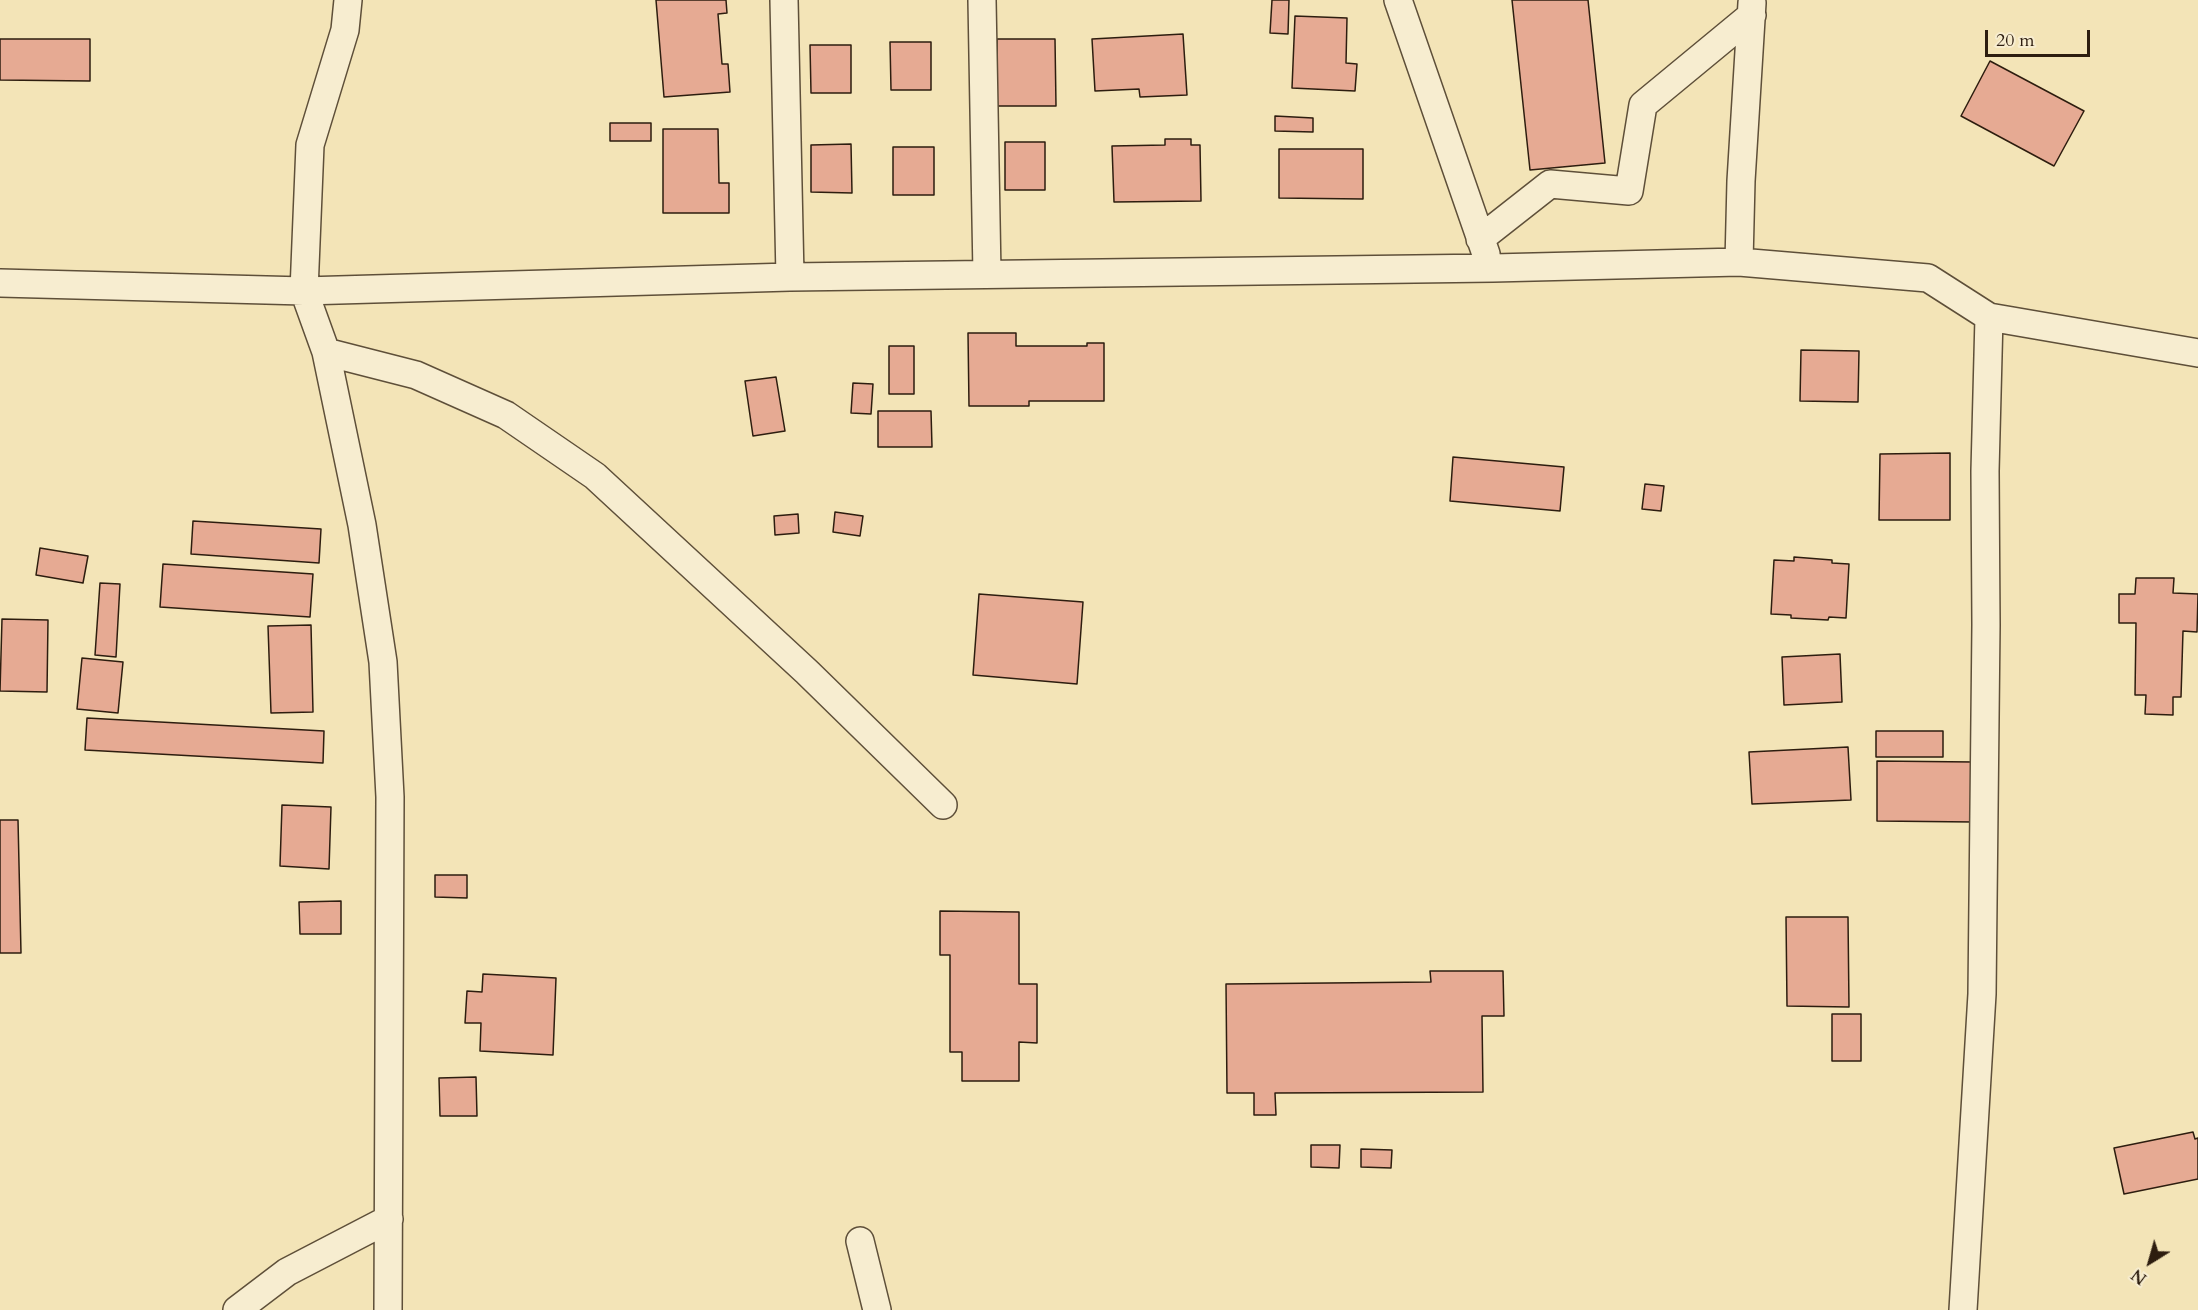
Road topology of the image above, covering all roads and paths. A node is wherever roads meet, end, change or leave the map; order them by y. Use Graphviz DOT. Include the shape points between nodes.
graph roads {
  1 [pos="348,0"];
  2 [pos="784,0"];
  3 [pos="982,0"];
  4 [pos="1398,0"];
  5 [pos="1752,8"];
  6 [pos="1480,239"];
  7 [pos="1739,262"];
  8 [pos="1492,268"];
  9 [pos="987,274"];
  10 [pos="790,277"];
  11 [pos="0,283"];
  12 [pos="304,291"];
  13 [pos="1989,317"];
  14 [pos="326,352"];
  15 [pos="2198,353"];
  16 [pos="944,805"];
  17 [pos="389,1219"];
  18 [pos="860,1241"];
  19 [pos="237,1310"];
  20 [pos="388,1310"];
  21 [pos="877,1310"];
  22 [pos="1963,1310"];
  1 -- 12 [label="street" via="345,30 310,145"];
  2 -- 10 [label="street"];
  3 -- 9 [label="street"];
  4 -- 6 [label="street"];
  5 -- 6 [label="street" via="1642,105 1629,191 1550,184"];
  5 -- 7 [label="street"];
  6 -- 8 [label="street"];
  7 -- 8 [label="street"];
  7 -- 13 [label="street" via="1928,278"];
  8 -- 9 [label="street"];
  9 -- 10 [label="street"];
  10 -- 12 [label="street"];
  11 -- 12 [label="street"];
  12 -- 14 [label="street"];
  13 -- 15 [label="street"];
  13 -- 22 [label="street" via="1982,994"];
  14 -- 16 [label="street" via="417,375 506,415 595,476"];
  14 -- 17 [label="street" via="362,525 383,662 390,797"];
  17 -- 19 [label="street" via="287,1272"];
  17 -- 20 [label="street"];
  18 -- 21 [label="street"];
}
